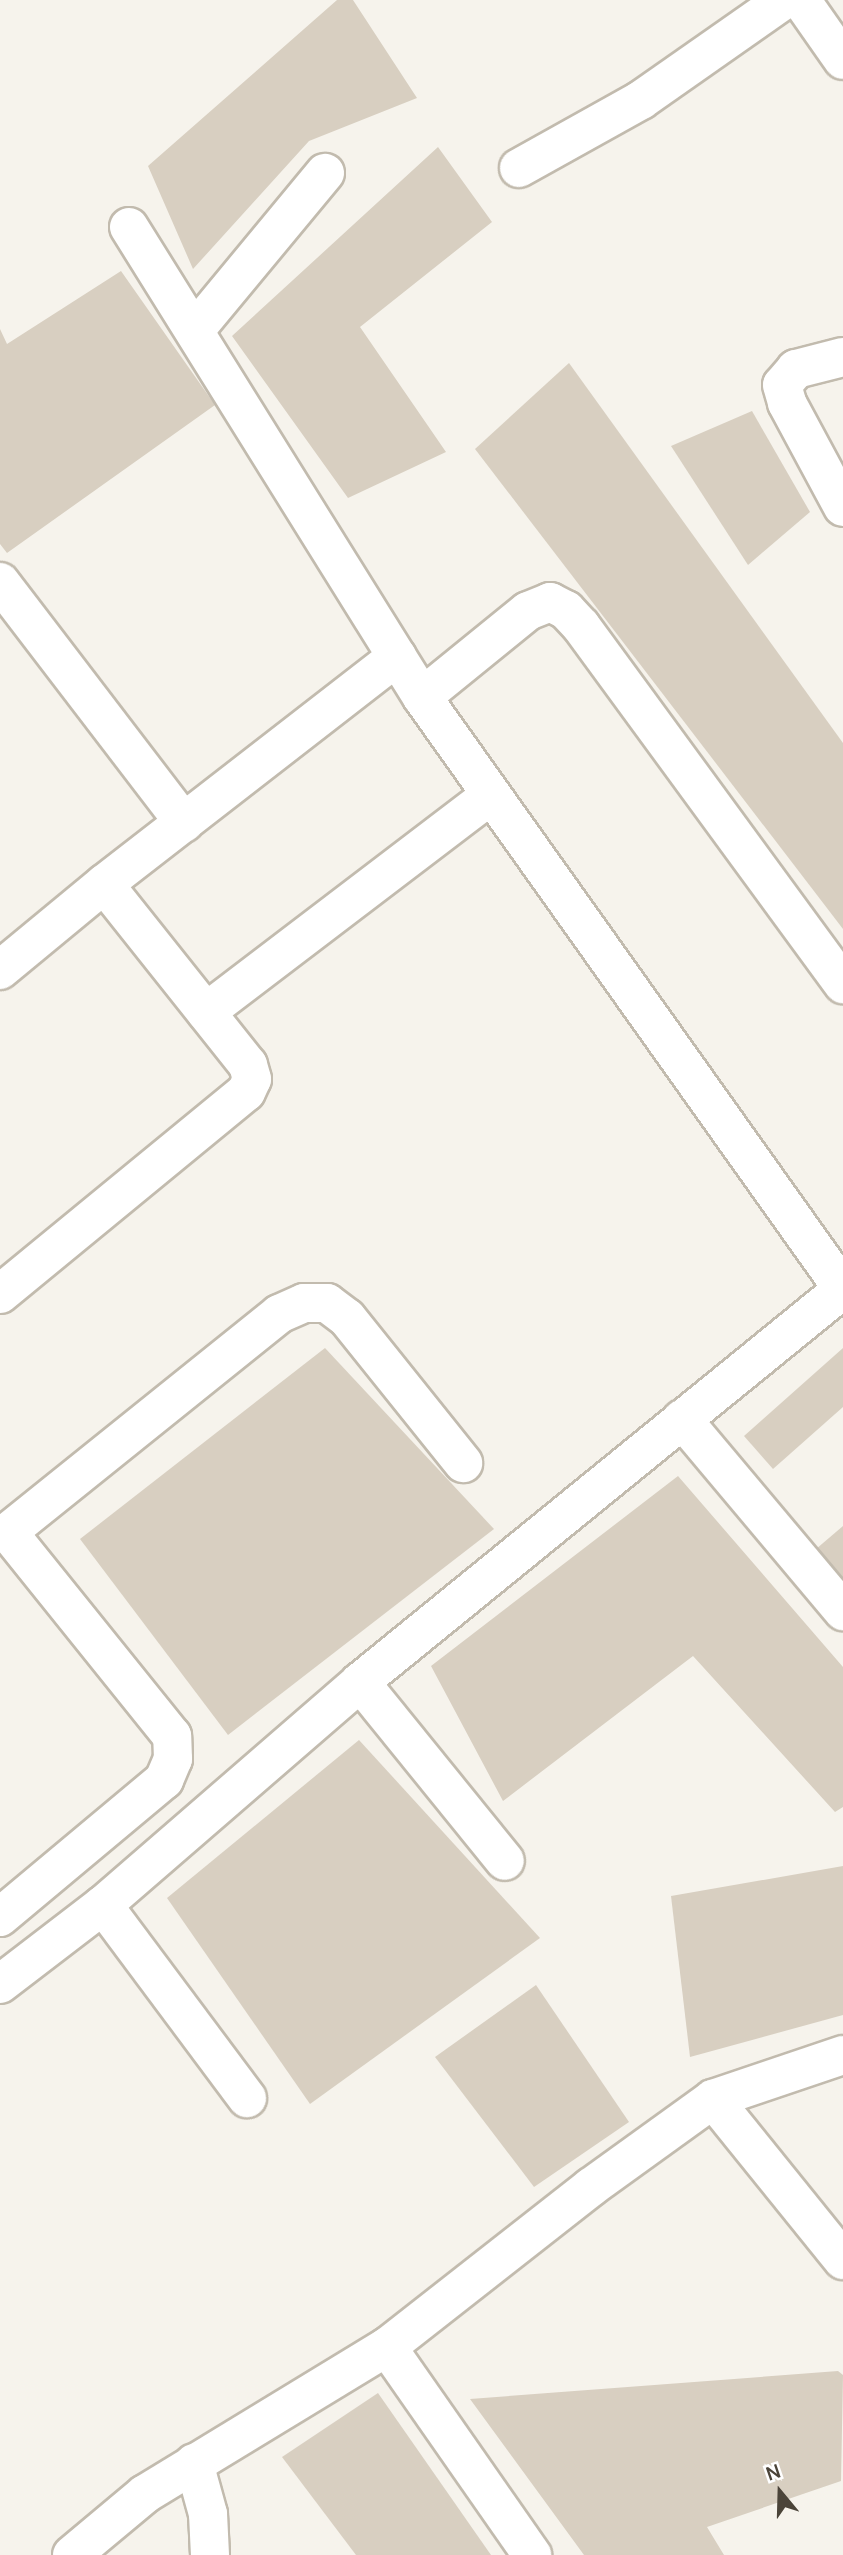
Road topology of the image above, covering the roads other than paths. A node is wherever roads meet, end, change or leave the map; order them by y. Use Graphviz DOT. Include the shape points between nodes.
graph roads {
  1 [pos="784,0"];
  2 [pos="801,0"];
  3 [pos="843,60"];
  4 [pos="519,168"];
  5 [pos="325,173"];
  6 [pos="130,227"];
  7 [pos="195,330"];
  8 [pos="843,357"];
  9 [pos="843,507"];
  10 [pos="0,582"];
  11 [pos="397,657"];
  12 [pos="422,697"];
  13 [pos="490,796"];
  14 [pos="184,822"];
  15 [pos="104,884"];
  16 [pos="0,970"];
  17 [pos="843,984"];
  18 [pos="206,1012"];
  19 [pos="843,1289"];
  20 [pos="0,1294"];
  21 [pos="682,1419"];
  22 [pos="463,1463"];
  23 [pos="843,1611"];
  24 [pos="360,1682"];
  25 [pos="505,1861"];
  26 [pos="103,1905"];
  27 [pos="0,1917"];
  28 [pos="0,1984"];
  29 [pos="843,2055"];
  30 [pos="247,2098"];
  31 [pos="713,2099"];
  32 [pos="843,2260"];
  33 [pos="387,2347"];
  34 [pos="194,2463"];
  35 [pos="72,2555"];
  36 [pos="210,2555"];
  37 [pos="532,2555"];
  1 -- 4 [label="street" via="641,100"];
  2 -- 3 [label="street"];
  5 -- 7 [label="street"];
  6 -- 7 [label="street"];
  7 -- 11 [label="street"];
  8 -- 9 [label="street" via="796,369 782,385 787,404"];
  10 -- 14 [label="street"];
  11 -- 12 [label="street"];
  11 -- 14 [label="street"];
  12 -- 13 [label="street"];
  12 -- 17 [label="street" via="528,611 550,602 566,610"];
  13 -- 18 [label="street"];
  13 -- 19 [label="street"];
  14 -- 15 [label="street"];
  15 -- 16 [label="street"];
  15 -- 18 [label="street"];
  18 -- 20 [label="street" via="248,1065 252,1079 246,1092"];
  19 -- 21 [label="street"];
  21 -- 23 [label="street"];
  21 -- 24 [label="street"];
  22 -- 27 [label="street" via="347,1318 327,1303 304,1303 279,1314 8,1532 172,1736 173,1759 163,1780"];
  24 -- 25 [label="street"];
  24 -- 26 [label="street"];
  26 -- 28 [label="street"];
  26 -- 30 [label="street"];
  29 -- 31 [label="street"];
  31 -- 32 [label="street"];
  31 -- 33 [label="street" via="591,2187"];
  33 -- 34 [label="street"];
  33 -- 37 [label="street"];
  34 -- 35 [label="street" via="145,2494"];
  34 -- 36 [label="street" via="208,2514"];
}
